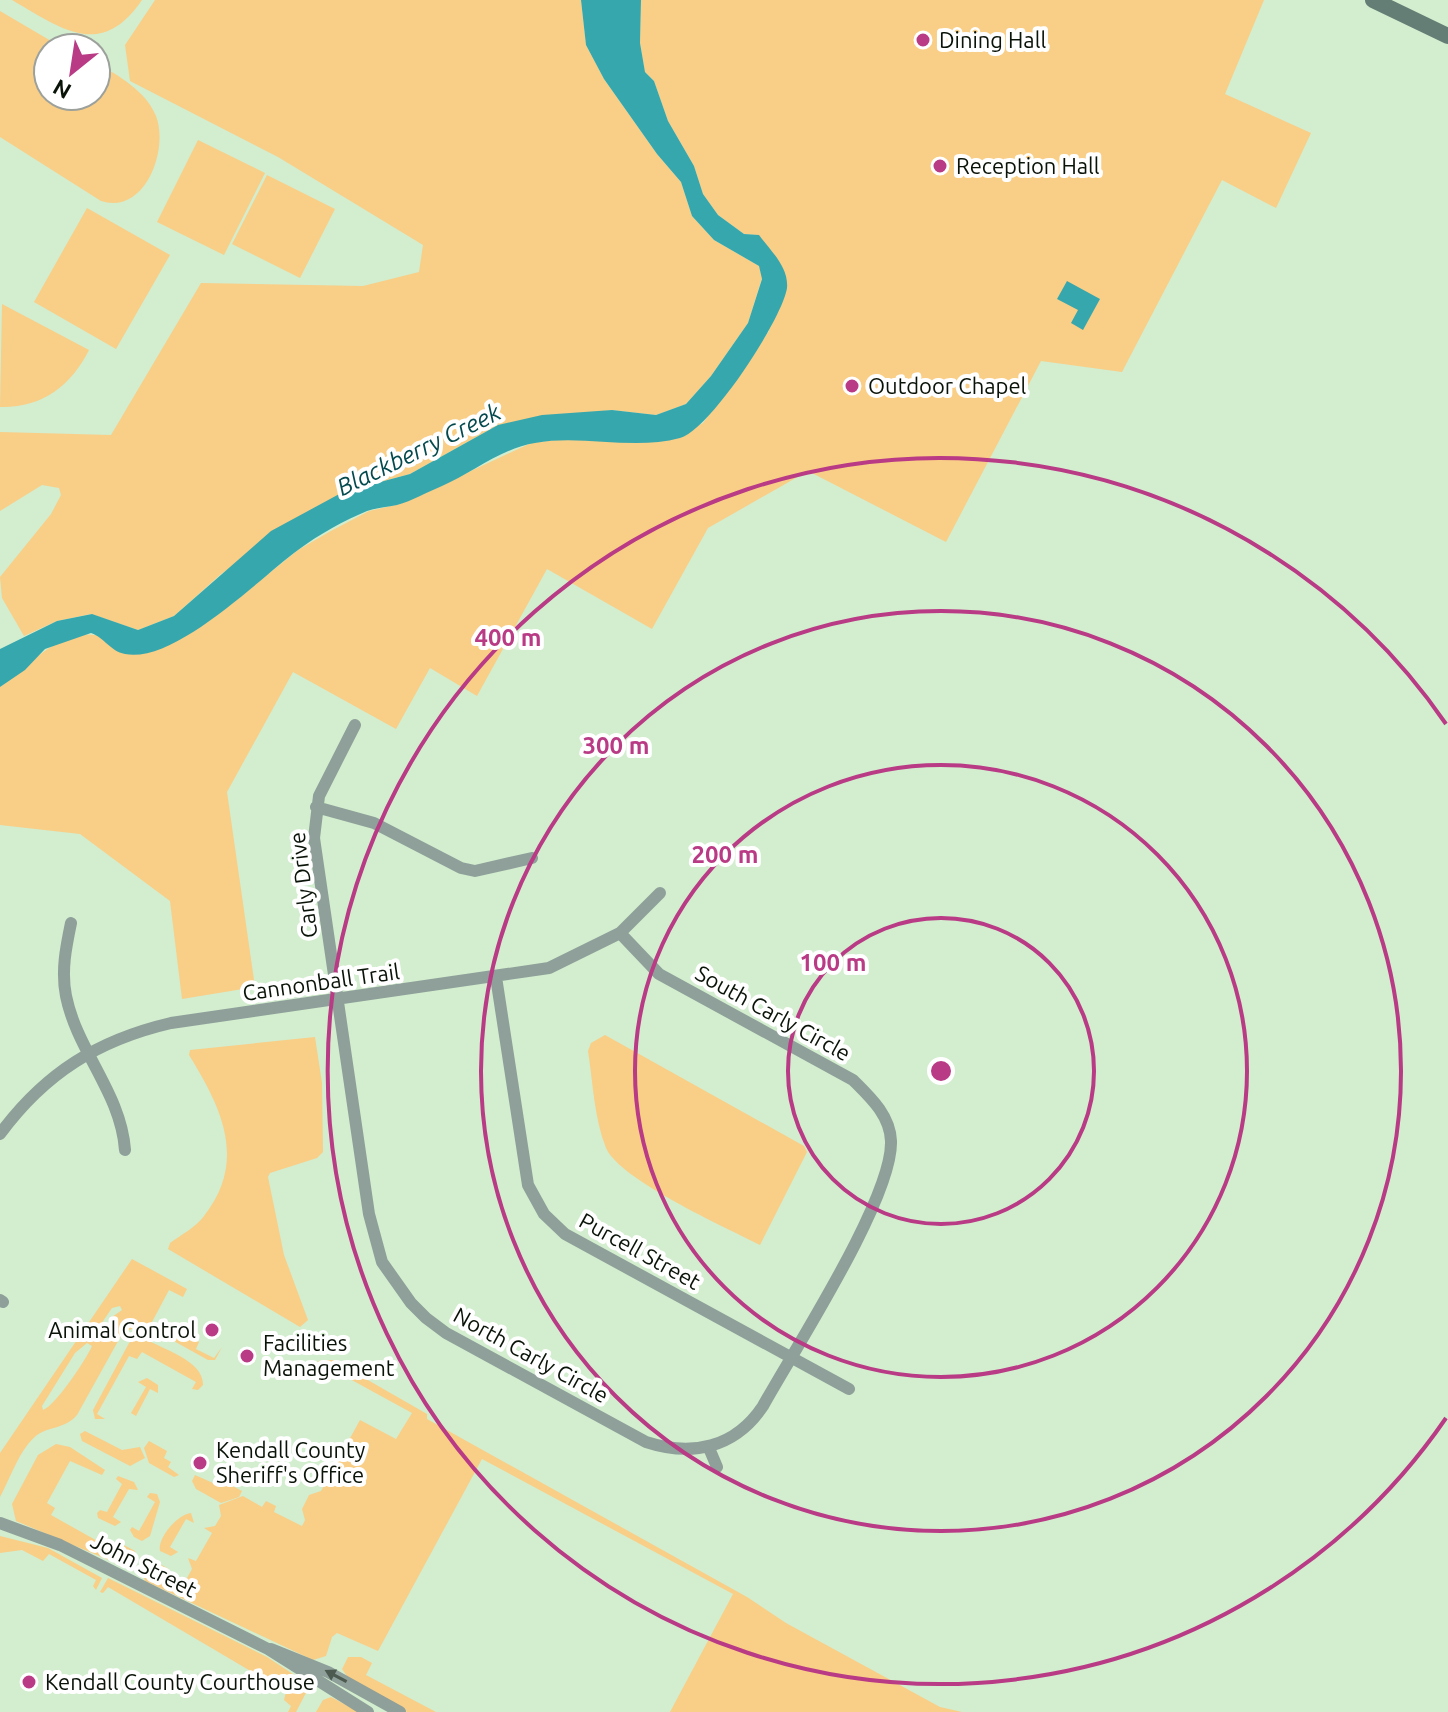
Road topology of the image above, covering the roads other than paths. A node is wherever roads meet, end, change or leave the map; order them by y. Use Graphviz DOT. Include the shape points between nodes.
graph roads {
  1 [pos="1373,0"];
  2 [pos="1448,36"];
  3 [pos="355,725"];
  4 [pos="316,807"];
  5 [pos="532,858"];
  6 [pos="660,893"];
  7 [pos="71,923"];
  8 [pos="620,933"];
  9 [pos="496,977"];
  10 [pos="338,1000"];
  11 [pos="88,1052"];
  12 [pos="0,1134"];
  13 [pos="125,1150"];
  14 [pos="791,1357"];
  15 [pos="849,1389"];
  16 [pos="709,1448"];
  17 [pos="717,1467"];
  18 [pos="0,1523"];
  19 [pos="268,1649"];
  20 [pos="368,1712"];
  21 [pos="400,1712"];
  1 -- 2 [label="street"];
  3 -- 4 [label="street, Carly Drive"];
  4 -- 5 [label="street" via="374,823 461,868 475,871"];
  4 -- 10 [label="street, Carly Drive" via="314,838"];
  6 -- 8 [label="street, Cannonball Trail"];
  7 -- 11 [label="street" via="65,989"];
  8 -- 9 [label="street, Cannonball Trail" via="549,968"];
  8 -- 14 [label="street, South Carly Circle" via="659,974 853,1080 885,1117 891,1141 877,1198"];
  9 -- 10 [label="street, Cannonball Trail"];
  9 -- 14 [label="street, Purcell Street" via="524,1168 544,1213 565,1234"];
  10 -- 11 [label="street, Cannonball Trail" via="171,1023"];
  10 -- 16 [label="street, North Carly Circle" via="369,1214 382,1262 411,1303 446,1333 639,1438 678,1450"];
  11 -- 12 [label="street, Cannonball Trail" via="43,1084"];
  11 -- 13 [label="street" via="117,1109"];
  14 -- 15 [label="street, Purcell Street"];
  14 -- 16 [label="street" via="756,1417 730,1439"];
  16 -- 17 [label="street"];
  18 -- 19 [label="street, John Street" via="60,1545"];
  19 -- 20 [label="street, John Street"];
  21 -- 19 [label="street, John Street, one-way" via="328,1672"];
}
